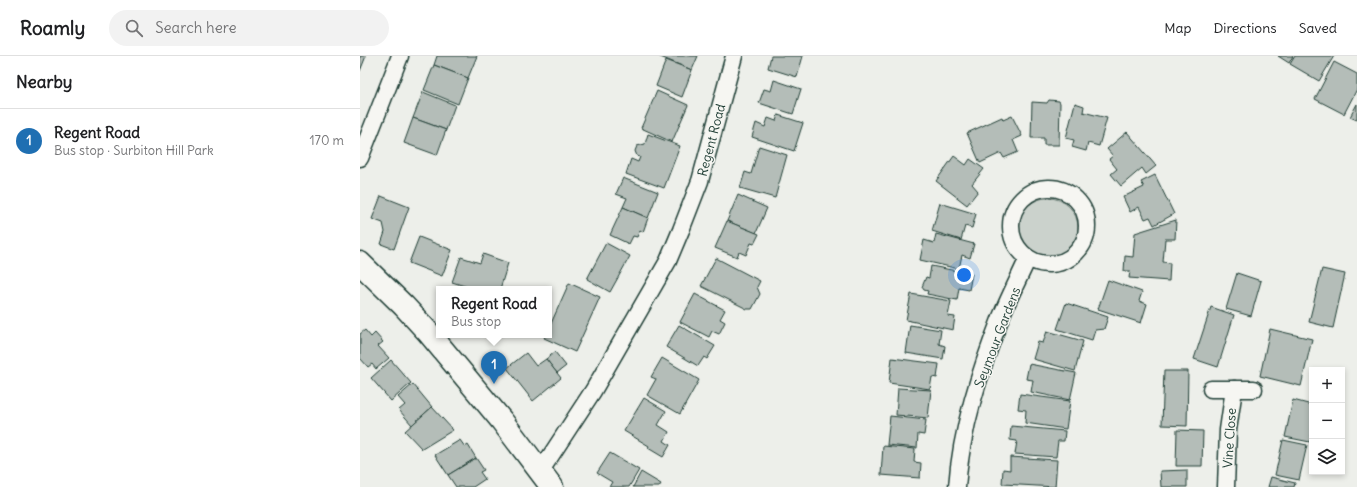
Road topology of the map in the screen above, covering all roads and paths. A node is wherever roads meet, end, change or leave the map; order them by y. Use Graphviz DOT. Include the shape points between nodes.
graph roads {
  1 [pos="400,56"];
  2 [pos="734,56"];
  3 [pos="360,158"];
  4 [pos="1028,258"];
  5 [pos="360,264"];
  6 [pos="1211,388"];
  7 [pos="1234,389"];
  8 [pos="1254,389"];
  9 [pos="546,479"];
  10 [pos="957,487"];
  11 [pos="1226,487"];
  1 -- 3 [label="street"];
  2 -- 9 [label="street, Regent Road" via="700,181 668,261"];
  4 -- 4 [label="street" via="1020,251 1011,230 1015,208 1031,192 1042,188 1064,190 1080,203 1086,213 1087,234 1083,244 1069,260 1059,264 1048,265"];
  4 -- 10 [label="street, Seymour Gardens" via="982,367 968,420"];
  5 -- 9 [label="street" via="428,332"];
  6 -- 7 [label="street, Vine Close"];
  7 -- 8 [label="street, Vine Close"];
  7 -- 11 [label="street, Vine Close" via="1228,430"];
}
